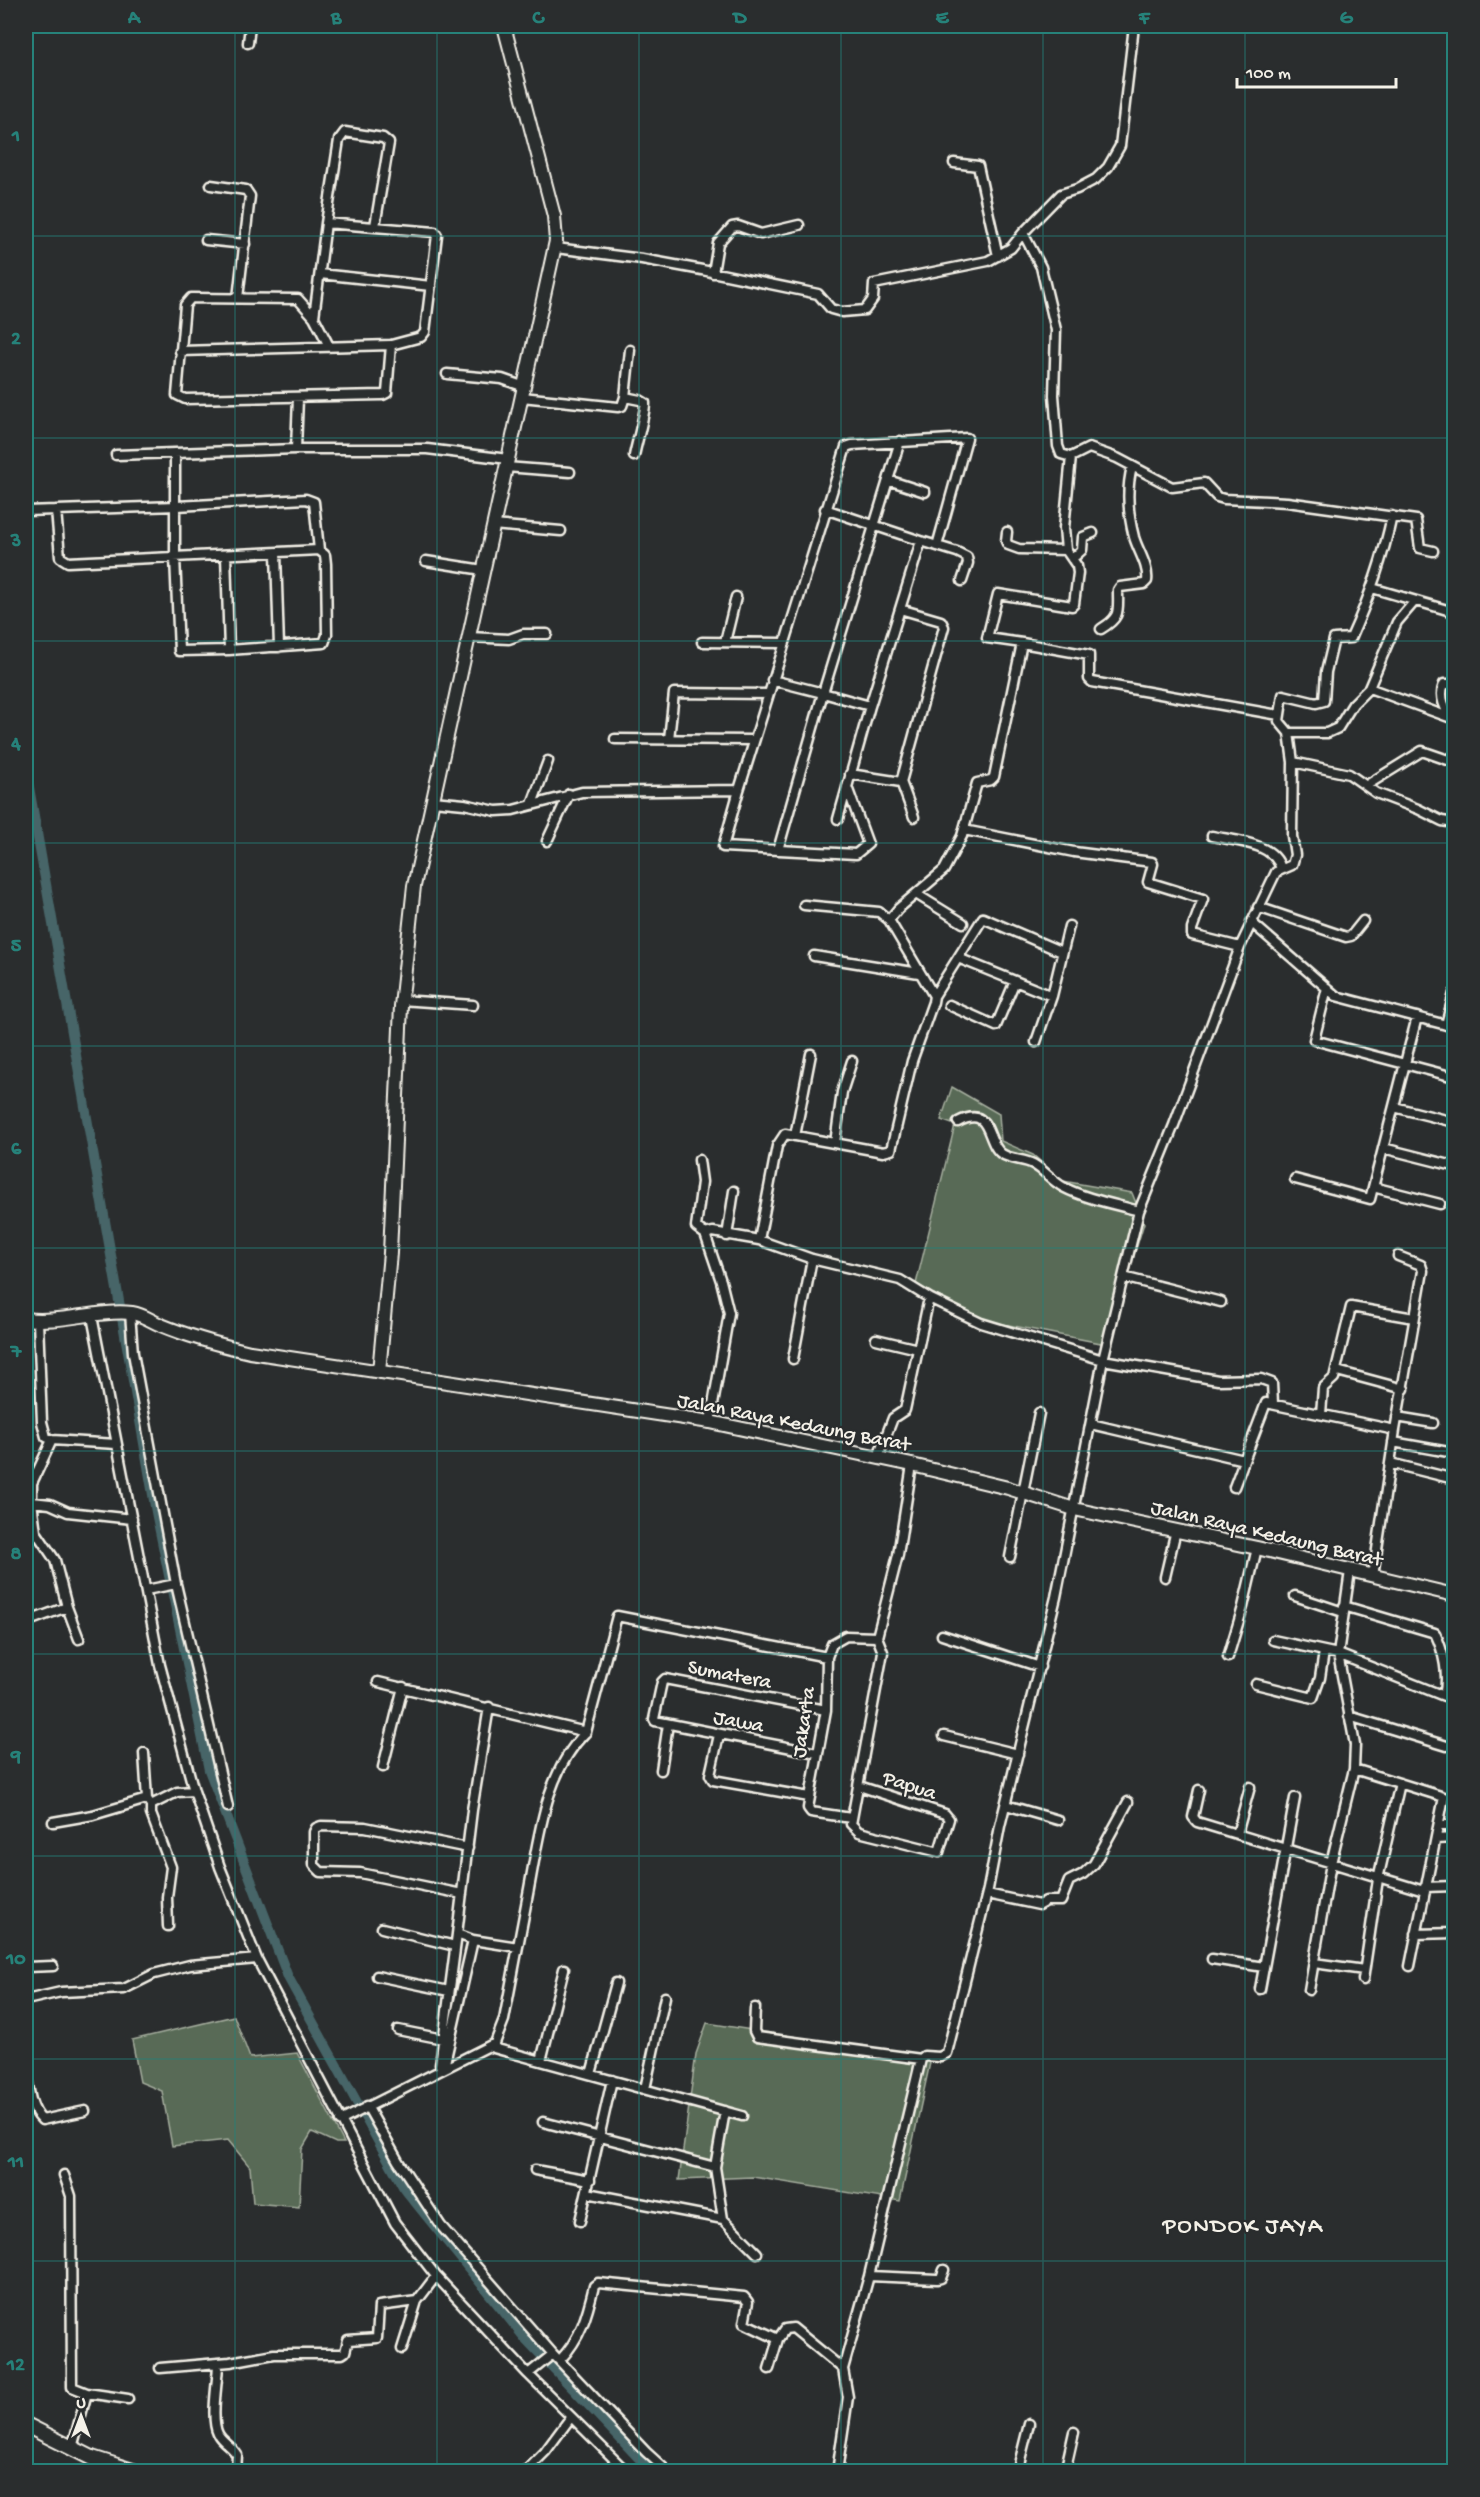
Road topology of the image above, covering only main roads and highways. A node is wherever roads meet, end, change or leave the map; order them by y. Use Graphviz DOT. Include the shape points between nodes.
graph roads {
  1 [pos="26,2425"];
  2 [pos="111,2468"];
  3 [pos="136,2472"];
  1 -- 2 [label="main road"];
  2 -- 3 [label="main road"];
}
